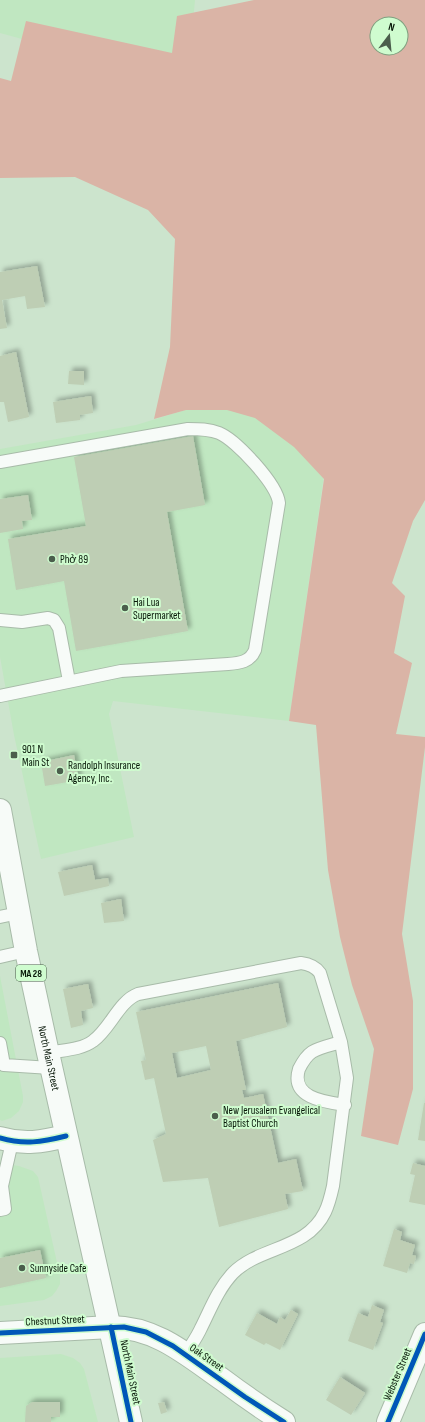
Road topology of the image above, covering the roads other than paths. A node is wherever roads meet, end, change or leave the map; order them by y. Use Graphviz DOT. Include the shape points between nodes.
graph roads {
  1 [pos="0,462"];
  2 [pos="0,620"];
  3 [pos="69,681"];
  4 [pos="0,696"];
  5 [pos="0,810"];
  6 [pos="3,846"];
  7 [pos="9,915"];
  8 [pos="26,951"];
  9 [pos="0,957"];
  10 [pos="341,1042"];
  11 [pos="0,1043"];
  12 [pos="49,1061"];
  13 [pos="345,1105"];
  14 [pos="66,1136"];
  15 [pos="6,1140"];
  16 [pos="0,1210"];
  17 [pos="111,1327"];
  18 [pos="0,1333"];
  19 [pos="425,1334"];
  20 [pos="186,1354"];
  21 [pos="131,1422"];
  22 [pos="284,1422"];
  23 [pos="388,1422"];
  1 -- 3 [label="lane" via="198,429 220,434 238,446 269,482 278,498 255,650 250,658 238,663 121,671"];
  2 -- 3 [label="lane" via="54,620 59,628"];
  3 -- 4 [label="lane"];
  5 -- 6 [label="main road, North Main Street / MA 28"];
  6 -- 7 [label="main road, North Main Street / MA 28"];
  7 -- 8 [label="main road, North Main Street / MA 28"];
  8 -- 9 [label="lane"];
  8 -- 12 [label="main road, North Main Street / MA 28"];
  10 -- 12 [label="lane" via="320,973 310,964 301,963 132,996 94,1041"];
  10 -- 13 [label="lane" via="347,1078"];
  10 -- 13 [label="lane" via="306,1057 298,1074 298,1082 309,1096"];
  11 -- 12 [label="lane" via="4,1065"];
  12 -- 14 [label="main road, North Main Street / MA 28"];
  13 -- 20 [label="lane" via="333,1186 322,1218 302,1238 254,1258 235,1271 217,1295"];
  14 -- 15 [label="main road" via="35,1143"];
  14 -- 17 [label="main road, North Main Street / MA 28"];
  15 -- 16 [label="lane" via="2,1186 5,1209"];
  17 -- 18 [label="main road, Chestnut Street"];
  17 -- 20 [label="main road, Oak Street" via="146,1332"];
  17 -- 21 [label="main road, North Main Street / MA 28"];
  19 -- 23 [label="main road, Webster Street"];
  20 -- 22 [label="main road, Oak Street"];
}
